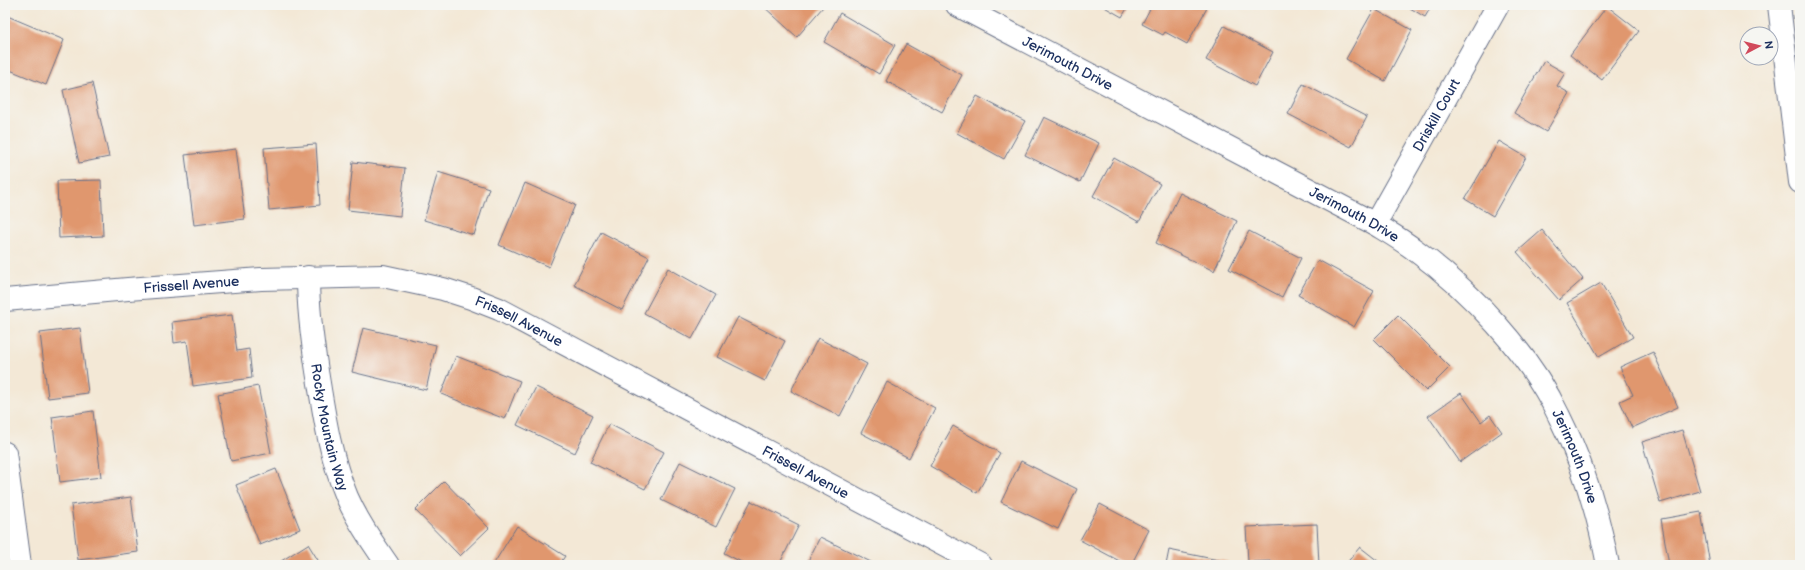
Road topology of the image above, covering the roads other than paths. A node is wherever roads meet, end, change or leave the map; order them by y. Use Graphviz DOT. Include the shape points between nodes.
graph roads {
  1 [pos="957,5"];
  2 [pos="1498,5"];
  3 [pos="1779,5"];
  4 [pos="1800,182"];
  5 [pos="1375,224"];
  6 [pos="308,277"];
  7 [pos="5,300"];
  8 [pos="5,453"];
  9 [pos="20,565"];
  10 [pos="388,565"];
  11 [pos="981,565"];
  12 [pos="1608,565"];
  1 -- 5 [label="street, Jerimouth Drive"];
  2 -- 5 [label="street, Driskill Court"];
  3 -- 4 [label="street"];
  5 -- 12 [label="street, Jerimouth Drive" via="1415,250 1475,302 1506,336 1535,375 1559,414 1592,494"];
  6 -- 7 [label="street, Frissell Avenue"];
  6 -- 10 [label="street, Rocky Mountain Way" via="308,303 324,415 336,468 366,534"];
  6 -- 11 [label="street, Frissell Avenue" via="382,276 443,289 499,309"];
  8 -- 9 [label="street"];
}
